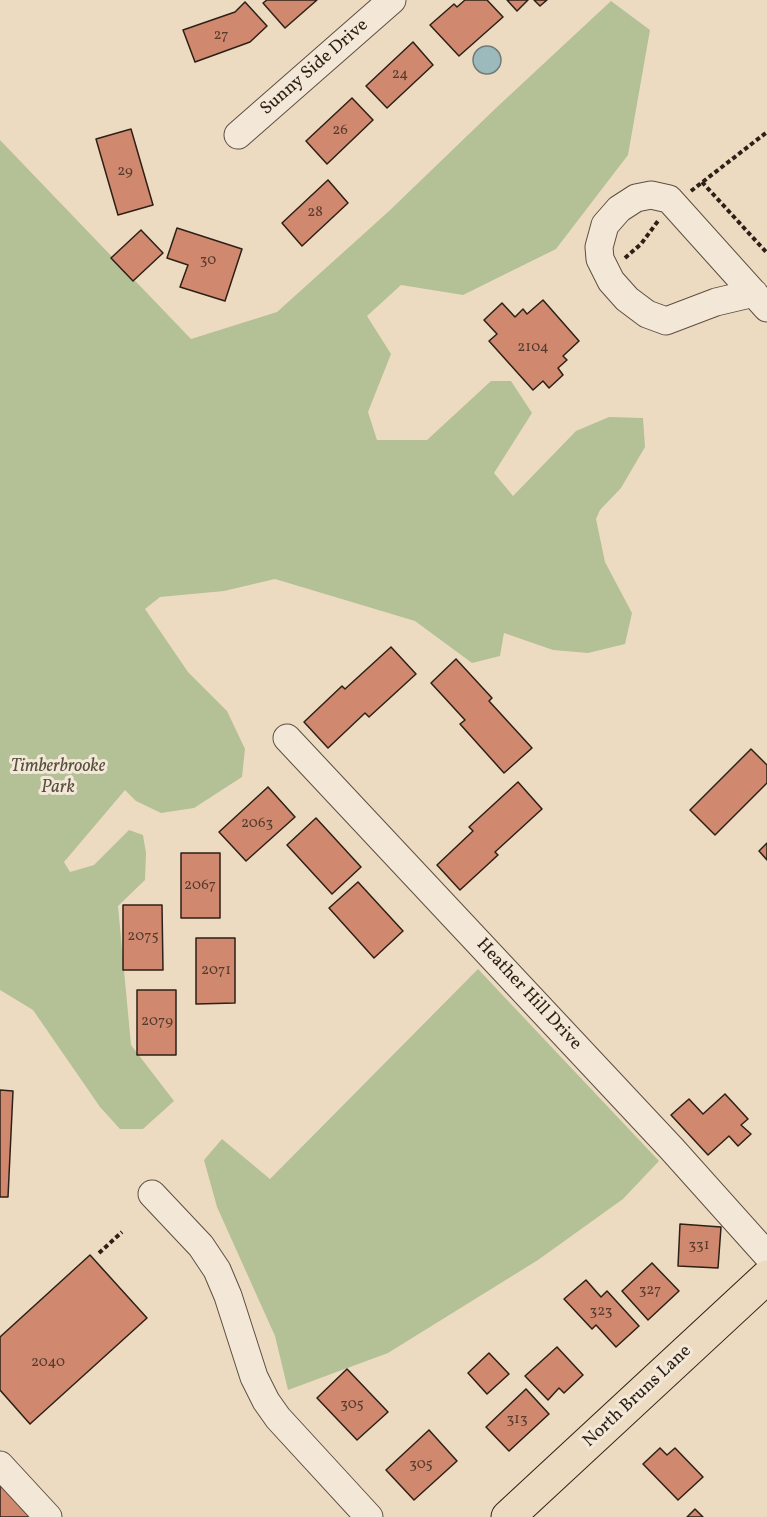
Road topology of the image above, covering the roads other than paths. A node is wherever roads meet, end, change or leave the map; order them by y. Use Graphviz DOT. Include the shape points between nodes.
graph roads {
  1 [pos="392,0"];
  2 [pos="238,135"];
  3 [pos="760,301"];
  4 [pos="287,738"];
  5 [pos="153,1194"];
  6 [pos="767,1255"];
  7 [pos="767,1277"];
  8 [pos="0,1465"];
  9 [pos="48,1517"];
  10 [pos="369,1517"];
  11 [pos="508,1517"];
  1 -- 2 [label="street, Sunny Side Drive"];
  3 -- 3 [label="street" via="669,199 651,195 636,198 605,225 600,259 611,281 647,314 666,321 716,302"];
  4 -- 6 [label="street, Heather Hill Drive"];
  5 -- 10 [label="street" via="201,1246 217,1270 266,1401"];
  7 -- 11 [label="main road, North Bruns Lane"];
  8 -- 9 [label="street"];
}
